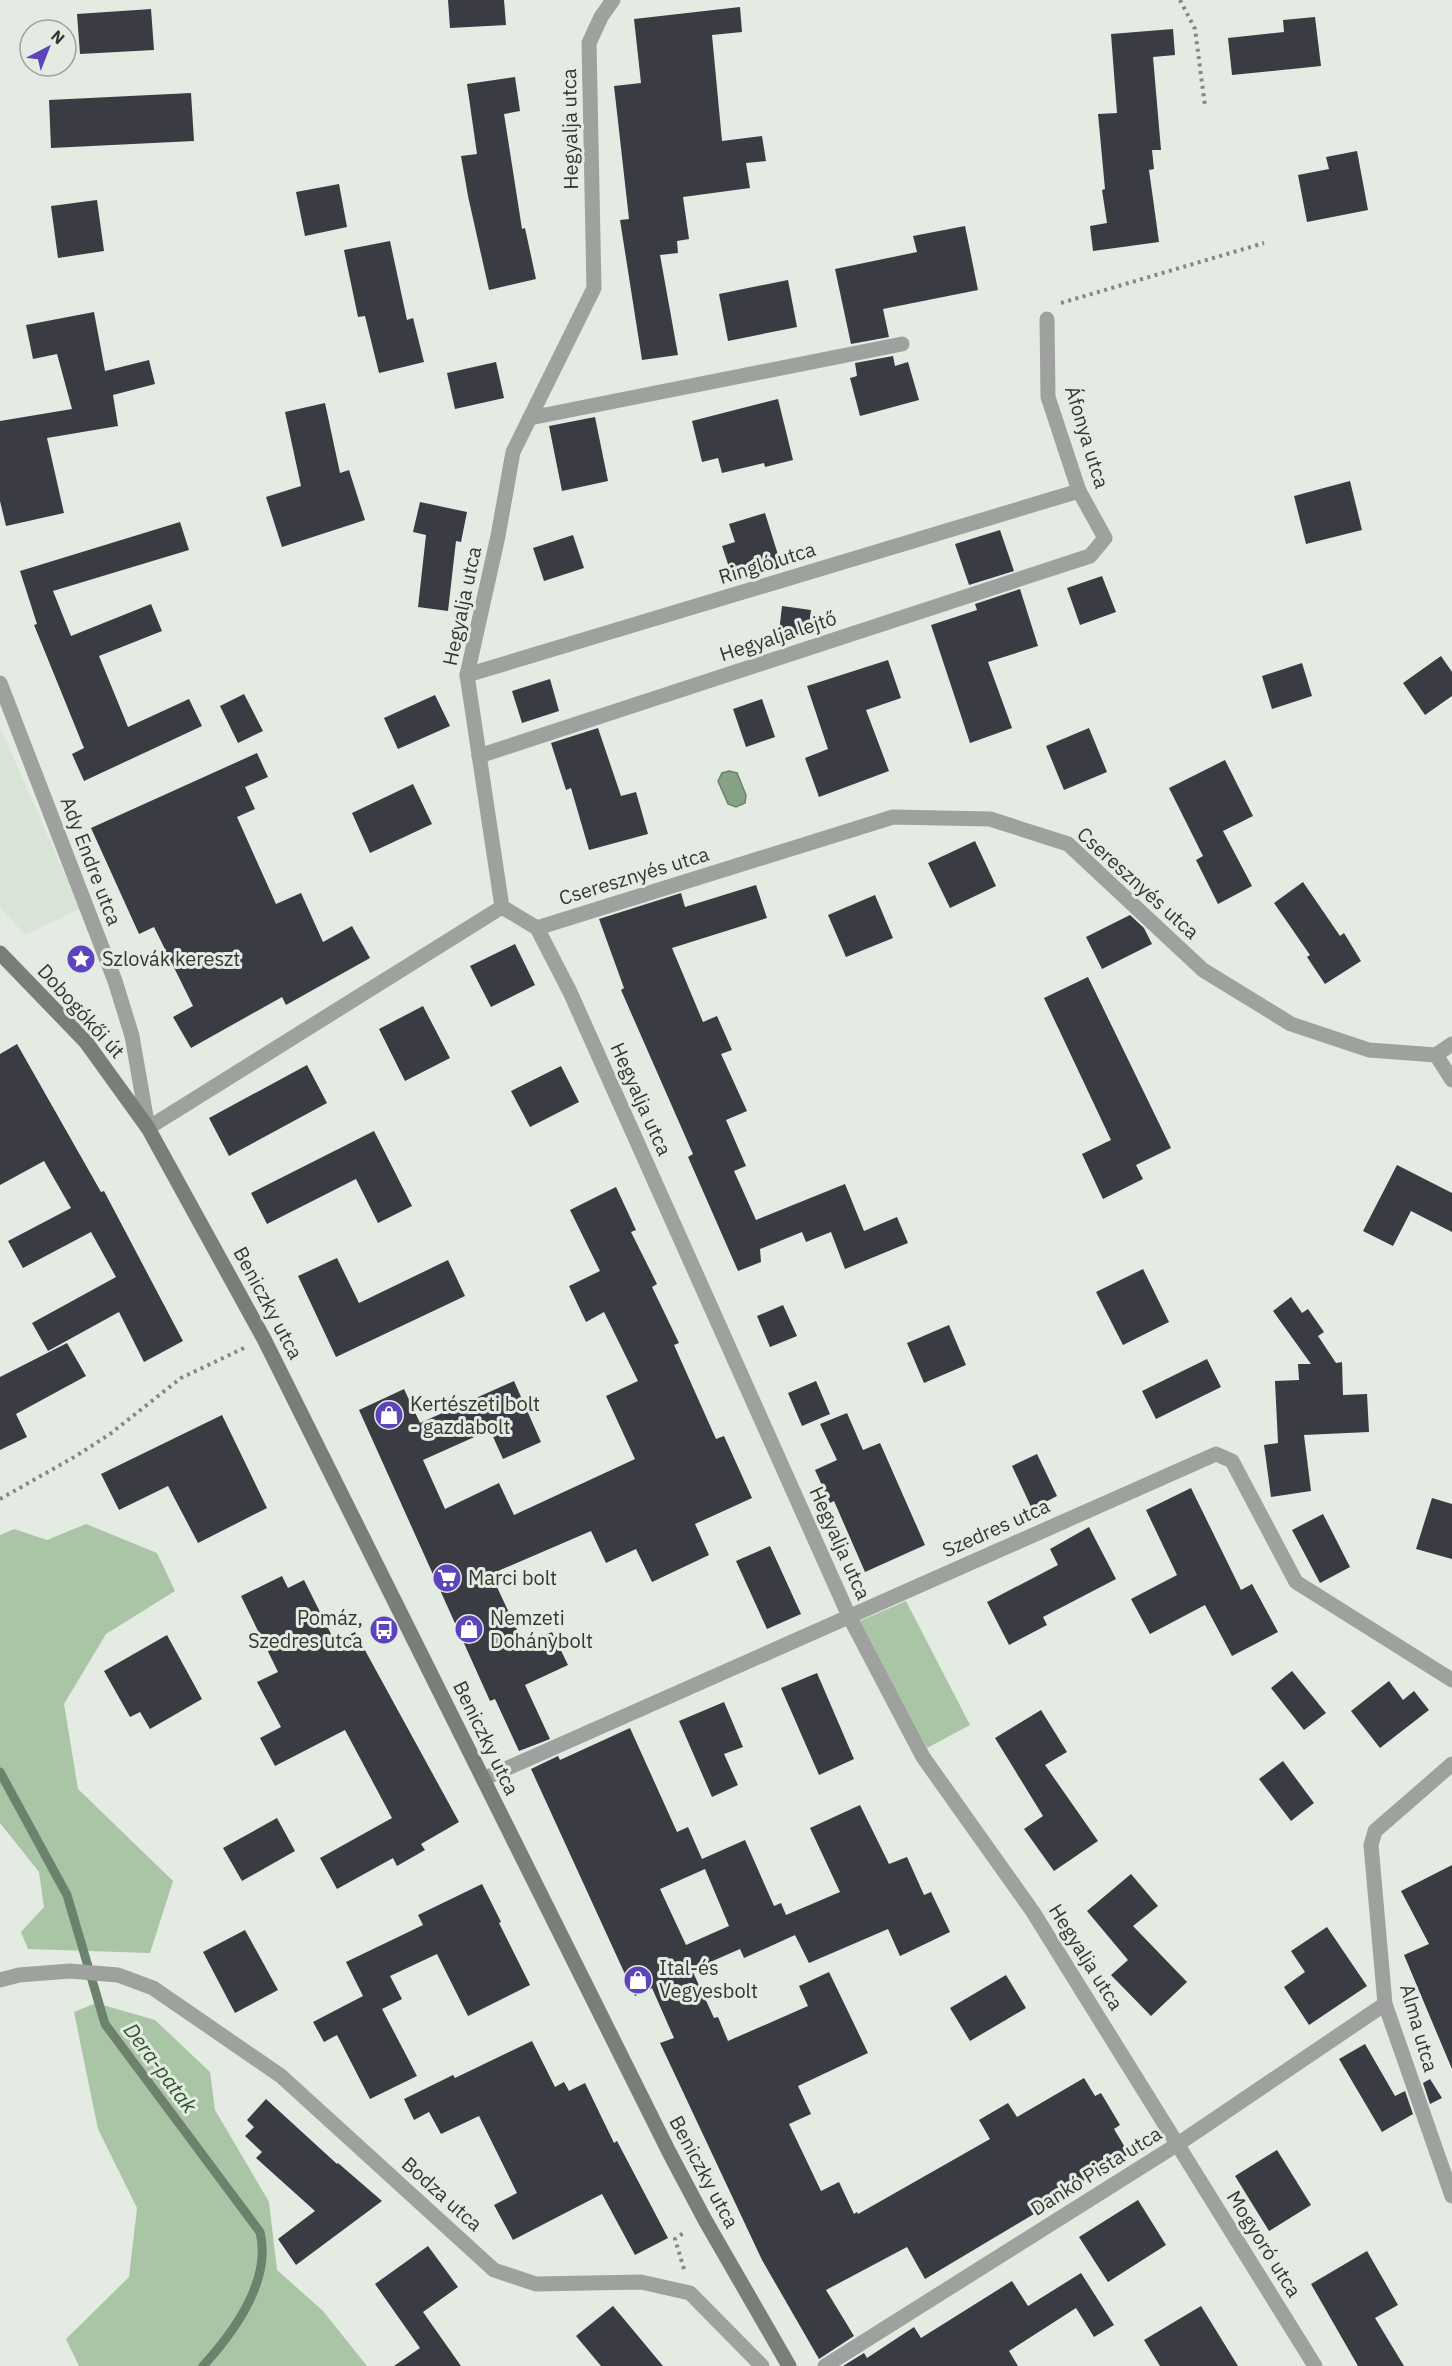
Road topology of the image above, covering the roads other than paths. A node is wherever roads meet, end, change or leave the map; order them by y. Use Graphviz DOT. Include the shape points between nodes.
graph roads {
  1 [pos="613,0"];
  2 [pos="1047,320"];
  3 [pos="902,344"];
  4 [pos="530,418"];
  5 [pos="1079,491"];
  6 [pos="1090,556"];
  7 [pos="467,675"];
  8 [pos="0,683"];
  9 [pos="479,756"];
  10 [pos="502,907"];
  11 [pos="537,928"];
  12 [pos="0,953"];
  13 [pos="1452,1044"];
  14 [pos="1436,1055"];
  15 [pos="1452,1080"];
  16 [pos="148,1128"];
  17 [pos="849,1616"];
  18 [pos="1452,1680"];
  19 [pos="1452,1764"];
  20 [pos="483,1779"];
  21 [pos="0,1980"];
  22 [pos="1385,2004"];
  23 [pos="1178,2144"];
  24 [pos="1452,2196"];
  25 [pos="762,2366"];
  26 [pos="789,2366"];
  27 [pos="825,2366"];
  28 [pos="1315,2366"];
  1 -- 4 [label="street, Hegyalja utca" via="601,16 590,43 594,288"];
  2 -- 5 [label="street, Áfonya utca" via="1048,397"];
  3 -- 4 [label="street"];
  4 -- 7 [label="street, Hegyalja utca" via="513,452"];
  5 -- 6 [label="street, Áfonya utca" via="1105,538"];
  5 -- 7 [label="street, Ringló utca"];
  6 -- 9 [label="street, Hegyalja lejtő"];
  7 -- 9 [label="street, Hegyalja utca"];
  8 -- 16 [label="street, Ady Endre utca" via="115,981 132,1036"];
  9 -- 10 [label="street, Hegyalja utca"];
  10 -- 11 [label="street"];
  10 -- 16 [label="street"];
  11 -- 14 [label="street, Cseresznyés utca" via="893,817 990,819 1068,844 1203,970 1291,1024 1369,1050"];
  11 -- 17 [label="street, Hegyalja utca" via="570,992"];
  12 -- 16 [label="main road, Dobogókői út" via="87,1042"];
  13 -- 14 [label="street"];
  14 -- 15 [label="street"];
  16 -- 20 [label="main road, Beniczky utca" via="264,1339"];
  17 -- 18 [label="street, Szedres utca" via="1216,1454 1232,1461 1296,1582"];
  17 -- 20 [label="street, Szedres utca"];
  17 -- 23 [label="street, Hegyalja utca" via="923,1756 1033,1911"];
  19 -- 22 [label="street, Alma utca" via="1376,1831 1371,1845"];
  20 -- 26 [label="main road, Beniczky utca" via="705,2220"];
  21 -- 25 [label="street, Bodza utca" via="70,1971 118,1975 153,1988 281,2076 494,2270 536,2284 641,2282 690,2293"];
  22 -- 23 [label="street, Dankó Pista utca"];
  22 -- 24 [label="street, Alma utca"];
  23 -- 27 [label="street, Dankó Pista utca"];
  23 -- 28 [label="street, Mogyoró utca"];
}
